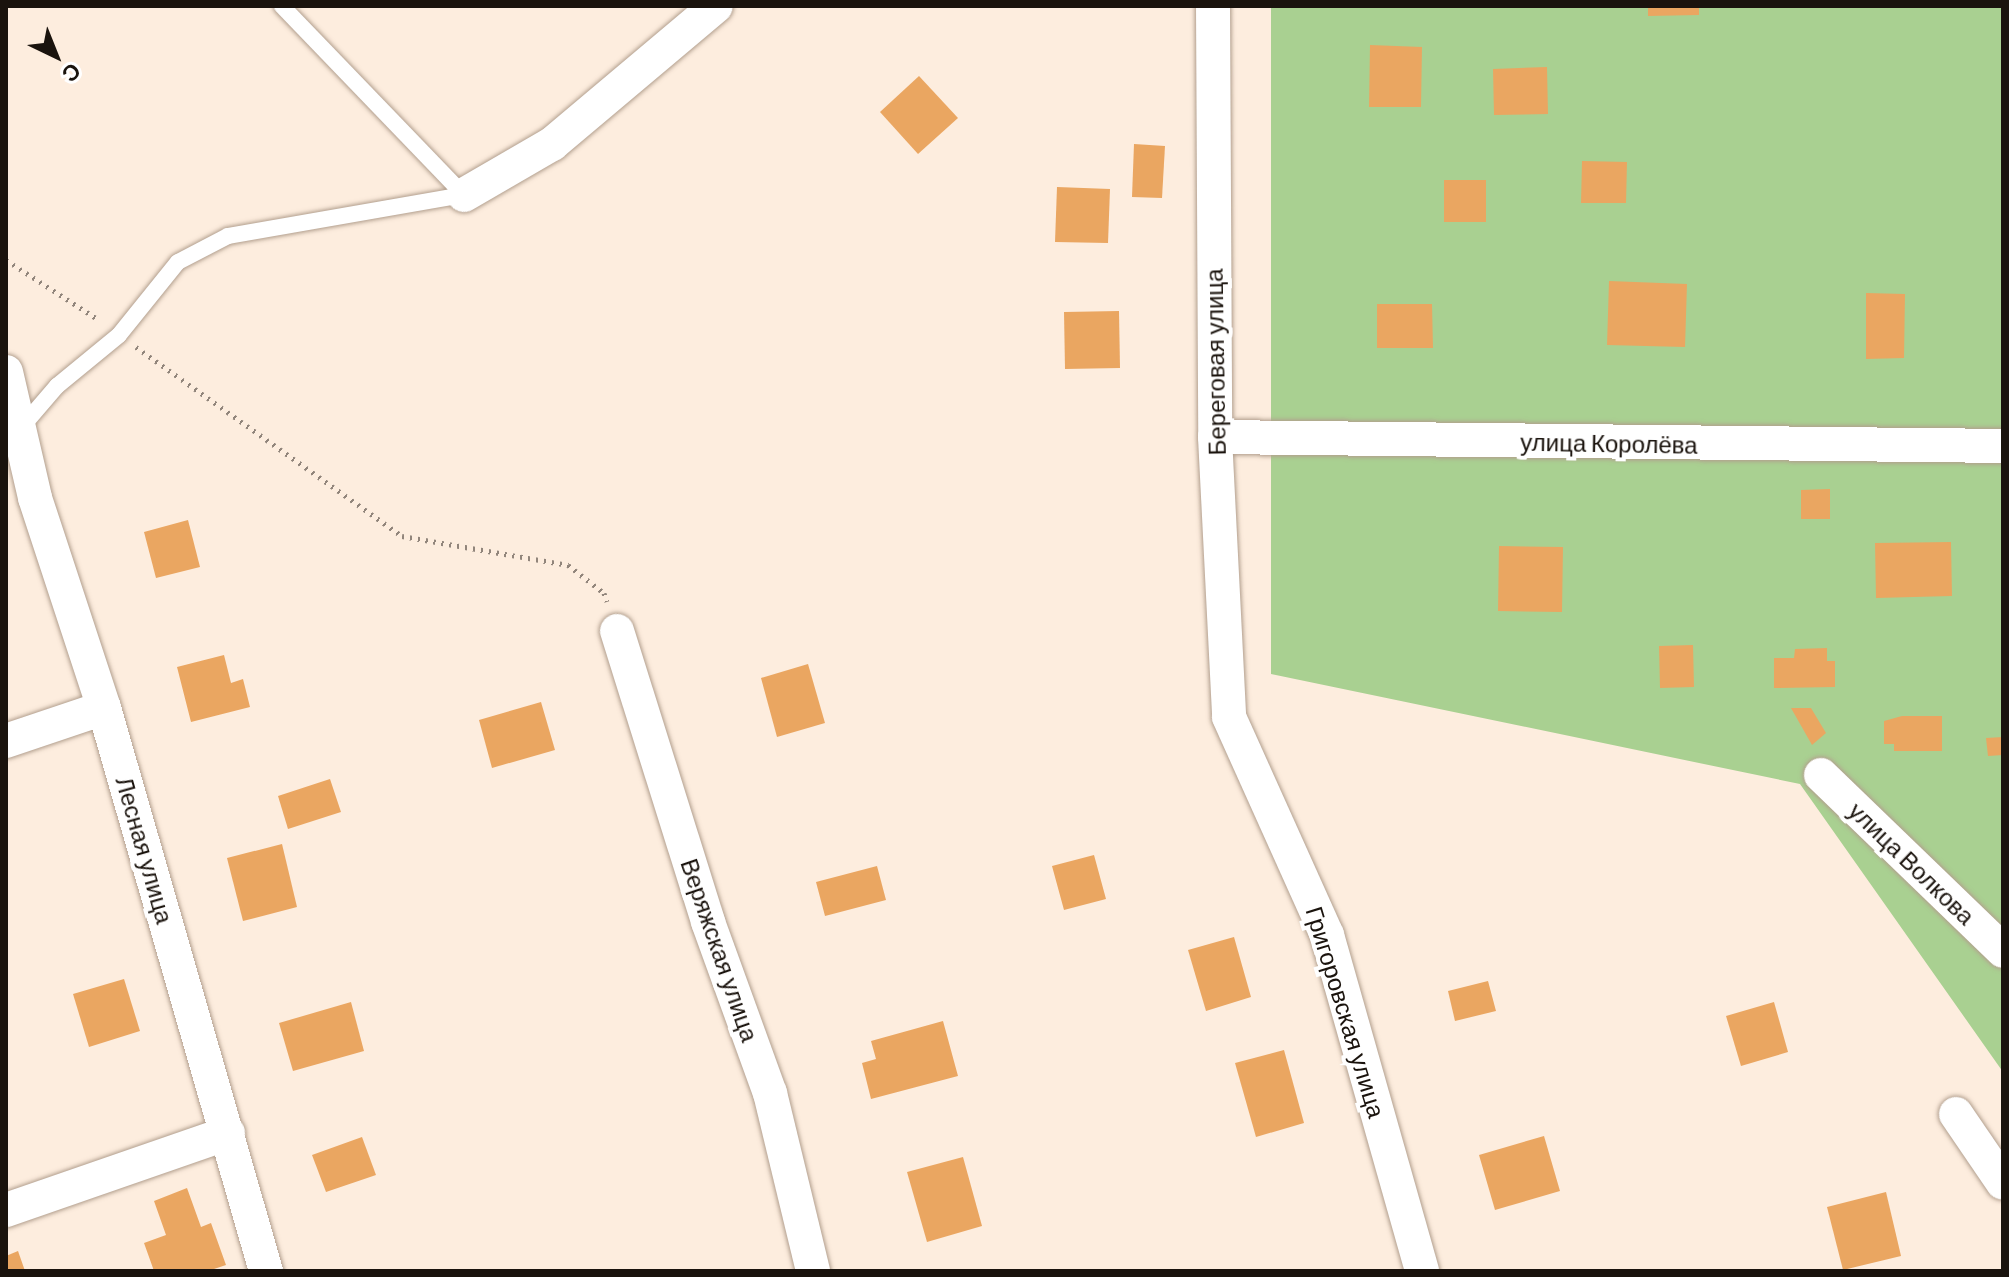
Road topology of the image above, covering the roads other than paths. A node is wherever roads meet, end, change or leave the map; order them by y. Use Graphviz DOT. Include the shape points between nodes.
graph roads {
  1 [pos="282,6"];
  2 [pos="716,6"];
  3 [pos="1213,6"];
  4 [pos="464,195"];
  5 [pos="6,372"];
  6 [pos="19,430"];
  7 [pos="1215,437"];
  8 [pos="2003,446"];
  9 [pos="617,631"];
  10 [pos="104,708"];
  11 [pos="1229,717"];
  12 [pos="6,741"];
  13 [pos="1821,775"];
  14 [pos="2003,951"];
  15 [pos="1956,1114"];
  16 [pos="228,1133"];
  17 [pos="2003,1183"];
  18 [pos="6,1210"];
  19 [pos="266,1271"];
  20 [pos="813,1271"];
  21 [pos="1422,1271"];
  1 -- 4 [label="lane"];
  2 -- 4 [label="street" via="552,144"];
  3 -- 7 [label="street, Береговая улица"];
  4 -- 6 [label="lane" via="228,236 178,262 119,335 57,386"];
  5 -- 6 [label="street, Лесная улица"];
  6 -- 10 [label="street, Лесная улица" via="35,498"];
  7 -- 8 [label="street, улица Королёва"];
  7 -- 11 [label="street, Береговая улица"];
  9 -- 20 [label="street, Веряжская улица" via="708,922 770,1093"];
  10 -- 12 [label="street"];
  10 -- 16 [label="street, Лесная улица"];
  11 -- 21 [label="street, Григоровская улица" via="1327,935"];
  13 -- 14 [label="street, улица Волкова"];
  15 -- 17 [label="street"];
  16 -- 18 [label="street"];
  16 -- 19 [label="street, Лесная улица"];
}
